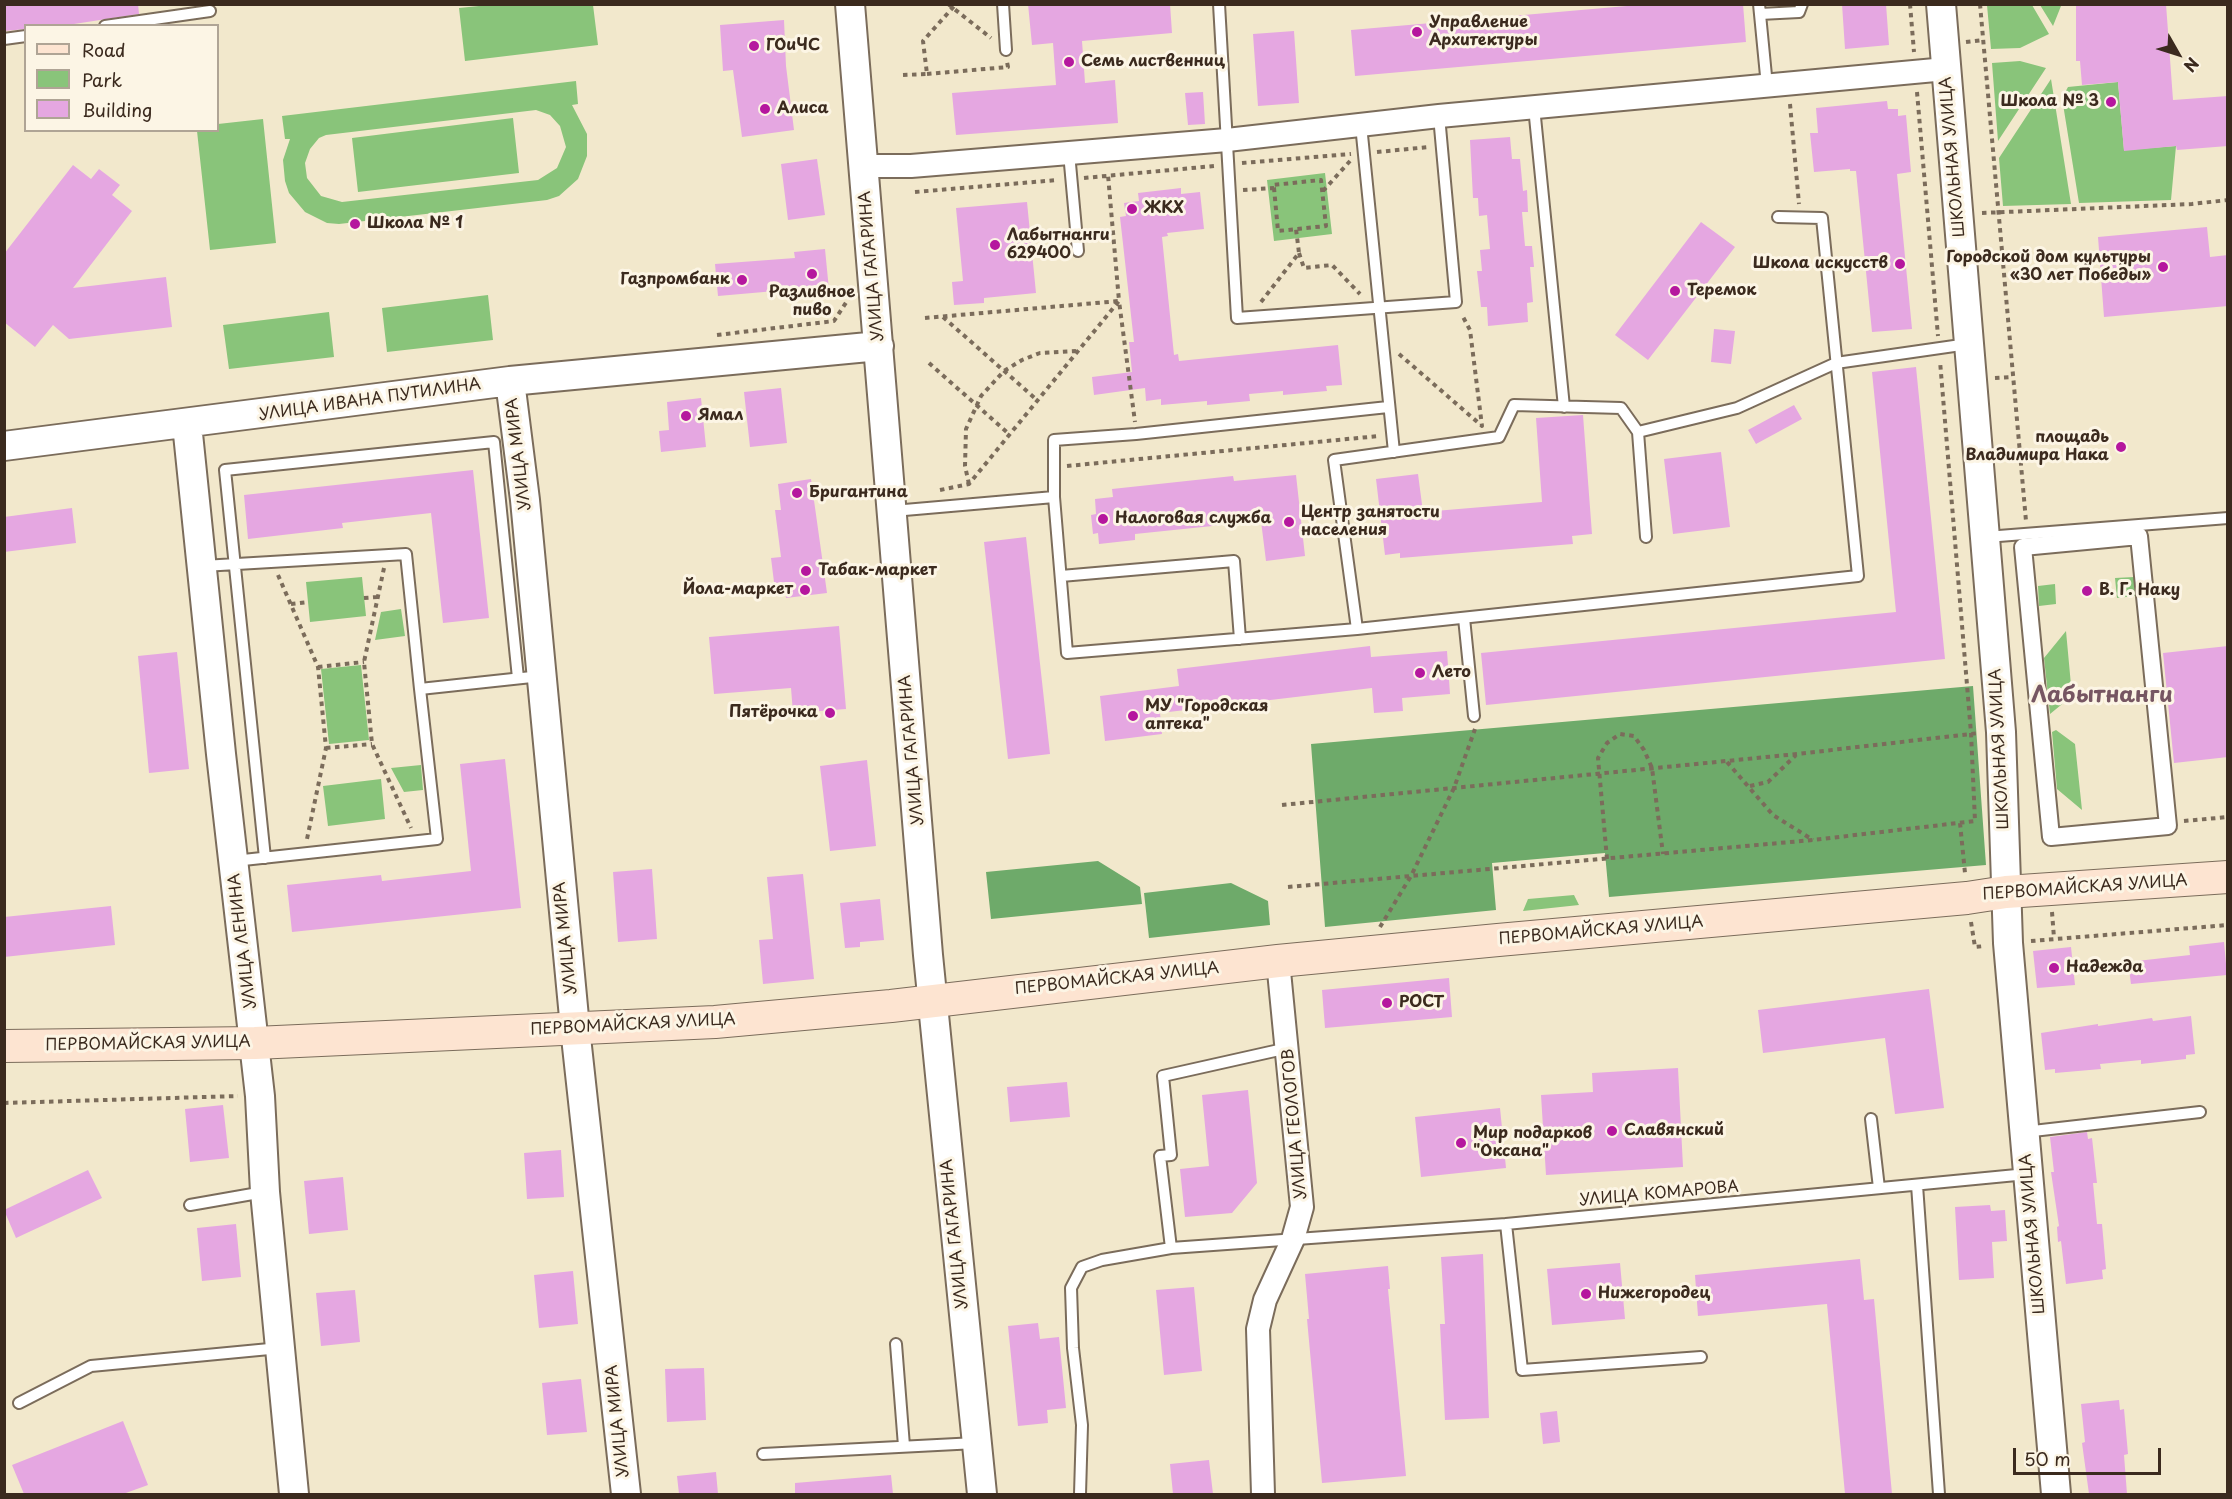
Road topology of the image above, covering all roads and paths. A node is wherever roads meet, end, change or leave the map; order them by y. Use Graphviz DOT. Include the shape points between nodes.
graph roads {
  1 [pos="850,4"];
  2 [pos="948,4"];
  3 [pos="1003,4"];
  4 [pos="1219,4"];
  5 [pos="1802,4"];
  6 [pos="1910,4"];
  7 [pos="1941,4"];
  8 [pos="1980,4"];
  9 [pos="954,6"];
  10 [pos="1759,9"];
  11 [pos="210,11"];
  12 [pos="119,24"];
  13 [pos="24,36"];
  14 [pos="4,39"];
  15 [pos="1006,50"];
  16 [pos="1946,69"];
  17 [pos="1915,72"];
  18 [pos="927,74"];
  19 [pos="903,75"];
  20 [pos="1778,85"];
  21 [pos="1534,107"];
  22 [pos="1439,116"];
  23 [pos="1360,124"];
  24 [pos="1227,140"];
  25 [pos="1442,146"];
  26 [pos="1069,153"];
  27 [pos="1363,153"];
  28 [pos="1228,165"];
  29 [pos="863,166"];
  30 [pos="1108,175"];
  31 [pos="1072,179"];
  32 [pos="1274,188"];
  33 [pos="1230,191"];
  34 [pos="1323,191"];
  35 [pos="915,192"];
  36 [pos="2228,200"];
  37 [pos="1997,212"];
  38 [pos="1957,214"];
  39 [pos="1778,217"];
  40 [pos="1800,217"];
  41 [pos="1296,229"];
  42 [pos="1999,234"];
  43 [pos="1078,251"];
  44 [pos="1299,253"];
  45 [pos="1119,301"];
  46 [pos="1456,302"];
  47 [pos="1376,307"];
  48 [pos="942,316"];
  49 [pos="1249,317"];
  50 [pos="925,318"];
  51 [pos="1382,340"];
  52 [pos="1969,344"];
  53 [pos="879,346"];
  54 [pos="1938,348"];
  55 [pos="1077,351"];
  56 [pos="929,363"];
  57 [pos="1836,363"];
  58 [pos="1004,371"];
  59 [pos="510,381"];
  60 [pos="1037,400"];
  61 [pos="976,405"];
  62 [pos="1388,407"];
  63 [pos="1564,407"];
  64 [pos="187,424"];
  65 [pos="1505,424"];
  66 [pos="1482,426"];
  67 [pos="1471,427"];
  68 [pos="1638,432"];
  69 [pos="1009,434"];
  70 [pos="1136,434"];
  71 [pos="1392,435"];
  72 [pos="4,446"];
  73 [pos="1394,452"];
  74 [pos="1055,467"];
  75 [pos="969,484"];
  76 [pos="940,490"];
  77 [pos="1054,497"];
  78 [pos="892,511"];
  79 [pos="2228,518"];
  80 [pos="1646,537"];
  81 [pos="1986,537"];
  82 [pos="2023,547"];
  83 [pos="387,555"];
  84 [pos="272,562"];
  85 [pos="235,564"];
  86 [pos="201,566"];
  87 [pos="1061,576"];
  88 [pos="378,597"];
  89 [pos="364,598"];
  90 [pos="308,602"];
  91 [pos="291,604"];
  92 [pos="1464,618"];
  93 [pos="1357,629"];
  94 [pos="1240,639"];
  95 [pos="364,662"];
  96 [pos="318,667"];
  97 [pos="530,677"];
  98 [pos="420,689"];
  99 [pos="1474,716"];
  100 [pos="1971,733"];
  101 [pos="372,744"];
  102 [pos="326,748"];
  103 [pos="1797,754"];
  104 [pos="1726,761"];
  105 [pos="1652,768"];
  106 [pos="1598,774"];
  107 [pos="1750,786"];
  108 [pos="1454,788"];
  109 [pos="1282,806"];
  110 [pos="2228,817"];
  111 [pos="2199,820"];
  112 [pos="1813,840"];
  113 [pos="417,841"];
  114 [pos="303,854"];
  115 [pos="1663,854"];
  116 [pos="265,858"];
  117 [pos="1607,859"];
  118 [pos="233,861"];
  119 [pos="1411,876"];
  120 [pos="2228,877"];
  121 [pos="1288,887"];
  122 [pos="2006,892"];
  123 [pos="2228,925"];
  124 [pos="1378,930"];
  125 [pos="2008,943"];
  126 [pos="1278,961"];
  127 [pos="933,1001"];
  128 [pos="575,1028"];
  129 [pos="255,1043"];
  130 [pos="4,1046"];
  131 [pos="1288,1048"];
  132 [pos="261,1096"];
  133 [pos="4,1103"];
  134 [pos="2200,1112"];
  135 [pos="1871,1119"];
  136 [pos="2024,1132"];
  137 [pos="2027,1174"];
  138 [pos="1917,1185"];
  139 [pos="1879,1188"];
  140 [pos="265,1192"];
  141 [pos="190,1205"];
  142 [pos="1506,1224"];
  143 [pos="1293,1239"];
  144 [pos="1171,1248"];
  145 [pos="896,1344"];
  146 [pos="280,1348"];
  147 [pos="1701,1357"];
  148 [pos="19,1403"];
  149 [pos="976,1443"];
  150 [pos="904,1446"];
  151 [pos="764,1454"];
  152 [pos="294,1494"];
  153 [pos="626,1494"];
  154 [pos="982,1494"];
  155 [pos="1080,1494"];
  156 [pos="1263,1494"];
  157 [pos="1939,1494"];
  158 [pos="2056,1494"];
  1 -- 29 [label="street, УЛИЦА ГАГАРИНА"];
  2 -- 9 [label="path"];
  3 -- 15 [label="lane"];
  4 -- 24 [label="lane"];
  5 -- 10 [label="lane" via="1799,12"];
  6 -- 17 [label="path"];
  7 -- 16 [label="street, ШКОЛЬНАЯ УЛИЦА"];
  8 -- 37 [label="path"];
  9 -- 15 [label="path"];
  9 -- 18 [label="path" via="923,41"];
  10 -- 20 [label="lane"];
  11 -- 12 [label="lane"];
  13 -- 14 [label="lane"];
  15 -- 18 [label="path" via="1008,67"];
  16 -- 17 [label="street"];
  16 -- 38 [label="street, ШКОЛЬНАЯ УЛИЦА"];
  17 -- 20 [label="street"];
  17 -- 54 [label="path"];
  18 -- 19 [label="path"];
  20 -- 21 [label="street"];
  20 -- 40 [label="path"];
  21 -- 22 [label="street"];
  21 -- 63 [label="lane"];
  22 -- 23 [label="street"];
  22 -- 25 [label="lane"];
  23 -- 24 [label="street"];
  23 -- 27 [label="lane"];
  24 -- 26 [label="street"];
  24 -- 28 [label="lane"];
  25 -- 27 [label="path"];
  25 -- 46 [label="lane"];
  26 -- 29 [label="street" via="911,166"];
  26 -- 31 [label="lane"];
  27 -- 47 [label="lane"];
  28 -- 30 [label="path"];
  28 -- 33 [label="lane"];
  28 -- 34 [label="path" via="1357,153"];
  29 -- 53 [label="street, УЛИЦА ГАГАРИНА"];
  30 -- 31 [label="path"];
  30 -- 45 [label="path"];
  31 -- 35 [label="path"];
  31 -- 43 [label="lane"];
  32 -- 33 [label="path"];
  32 -- 34 [label="path" via="1273,185 1321,180"];
  32 -- 41 [label="path" via="1278,231"];
  33 -- 49 [label="lane" via="1237,318"];
  34 -- 41 [label="path" via="1326,226"];
  36 -- 37 [label="path"];
  37 -- 38 [label="path"];
  37 -- 42 [label="path"];
  38 -- 52 [label="street, ШКОЛЬНАЯ УЛИЦА"];
  39 -- 40 [label="lane"];
  40 -- 57 [label="lane" via="1822,218"];
  41 -- 44 [label="path"];
  44 -- 47 [label="path" via="1305,268 1332,265"];
  44 -- 49 [label="path"];
  45 -- 48 [label="path"];
  45 -- 55 [label="path"];
  45 -- 70 [label="path"];
  46 -- 47 [label="lane"];
  46 -- 66 [label="path" via="1470,330"];
  47 -- 49 [label="lane"];
  47 -- 51 [label="lane"];
  48 -- 50 [label="path"];
  48 -- 58 [label="path"];
  51 -- 62 [label="lane"];
  51 -- 66 [label="path"];
  52 -- 54 [label="lane"];
  52 -- 81 [label="street, ШКОЛЬНАЯ УЛИЦА"];
  53 -- 59 [label="street, УЛИЦА ИВАНА ПУТИЛИНА"];
  53 -- 78 [label="street, УЛИЦА ГАГАРИНА"];
  54 -- 57 [label="lane"];
  54 -- 100 [label="path"];
  55 -- 58 [label="path" via="1040,354"];
  55 -- 60 [label="path"];
  56 -- 61 [label="path"];
  57 -- 68 [label="lane" via="1737,408"];
  57 -- 92 [label="lane" via="1858,576"];
  58 -- 60 [label="path"];
  58 -- 61 [label="path"];
  59 -- 64 [label="street, УЛИЦА ИВАНА ПУТИЛИНА"];
  59 -- 97 [label="street, УЛИЦА МИРА"];
  60 -- 69 [label="path"];
  61 -- 69 [label="path"];
  61 -- 75 [label="path" via="966,429 964,448"];
  62 -- 70 [label="lane"];
  62 -- 71 [label="lane"];
  63 -- 65 [label="lane" via="1514,405"];
  63 -- 68 [label="lane" via="1622,408"];
  64 -- 72 [label="street, УЛИЦА ИВАНА ПУТИЛИНА"];
  64 -- 86 [label="street, УЛИЦА ЛЕНИНА"];
  65 -- 66 [label="path"];
  65 -- 73 [label="lane" via="1499,437"];
  66 -- 67 [label="path"];
  68 -- 80 [label="lane"];
  69 -- 75 [label="path"];
  70 -- 74 [label="lane" via="1054,440"];
  71 -- 73 [label="lane"];
  71 -- 74 [label="path"];
  73 -- 93 [label="lane" via="1334,460"];
  74 -- 77 [label="lane"];
  75 -- 76 [label="path"];
  77 -- 78 [label="lane"];
  77 -- 87 [label="lane"];
  78 -- 127 [label="street, УЛИЦА ГАГАРИНА"];
  79 -- 81 [label="lane"];
  81 -- 122 [label="street, ШКОЛЬНАЯ УЛИЦА" via="2001,732"];
  82 -- 82 [label="street" via="2051,837 2168,826 2139,536"];
  83 -- 84 [label="lane"];
  83 -- 88 [label="path"];
  83 -- 98 [label="lane" via="406,554"];
  84 -- 85 [label="lane"];
  84 -- 91 [label="path"];
  85 -- 86 [label="lane"];
  85 -- 97 [label="lane" via="225,470 494,442"];
  85 -- 116 [label="lane"];
  86 -- 118 [label="street, УЛИЦА ЛЕНИНА"];
  87 -- 94 [label="lane" via="1067,653"];
  87 -- 94 [label="lane" via="1234,561"];
  88 -- 89 [label="path"];
  88 -- 95 [label="path"];
  90 -- 91 [label="path"];
  91 -- 96 [label="path"];
  92 -- 93 [label="lane"];
  92 -- 99 [label="lane"];
  93 -- 94 [label="lane"];
  95 -- 96 [label="path"];
  95 -- 101 [label="path"];
  96 -- 102 [label="path"];
  97 -- 98 [label="lane"];
  97 -- 128 [label="street, УЛИЦА МИРА"];
  98 -- 113 [label="lane" via="437,839"];
  99 -- 108 [label="path" via="1475,729"];
  100 -- 103 [label="path"];
  100 -- 112 [label="path" via="1975,821"];
  101 -- 102 [label="path"];
  101 -- 113 [label="path"];
  102 -- 114 [label="path"];
  103 -- 104 [label="path"];
  103 -- 107 [label="path" via="1768,782"];
  104 -- 105 [label="path"];
  104 -- 107 [label="path"];
  105 -- 106 [label="path"];
  105 -- 106 [label="path" via="1634,736 1620,734 1607,743 1598,758"];
  105 -- 115 [label="path"];
  106 -- 108 [label="path"];
  106 -- 117 [label="path"];
  107 -- 112 [label="path" via="1773,815"];
  108 -- 109 [label="path"];
  108 -- 119 [label="path"];
  110 -- 111 [label="path"];
  112 -- 115 [label="path"];
  113 -- 114 [label="lane"];
  114 -- 116 [label="lane"];
  115 -- 117 [label="path"];
  116 -- 118 [label="lane"];
  117 -- 119 [label="path"];
  118 -- 129 [label="street, УЛИЦА ЛЕНИНА"];
  119 -- 121 [label="path"];
  119 -- 124 [label="path"];
  120 -- 122 [label="main road, ПЕРВОМАЙСКАЯ УЛИЦА"];
  122 -- 125 [label="street, ШКОЛЬНАЯ УЛИЦА"];
  122 -- 126 [label="main road, ПЕРВОМАЙСКАЯ УЛИЦА"];
  123 -- 125 [label="path"];
  125 -- 136 [label="street, ШКОЛЬНАЯ УЛИЦА"];
  126 -- 127 [label="main road, ПЕРВОМАЙСКАЯ УЛИЦА"];
  126 -- 131 [label="street, УЛИЦА ГЕОЛОГОВ"];
  127 -- 128 [label="main road, ПЕРВОМАЙСКАЯ УЛИЦА" via="715,1022"];
  127 -- 149 [label="street, УЛИЦА ГАГАРИНА"];
  128 -- 129 [label="main road, ПЕРВОМАЙСКАЯ УЛИЦА"];
  128 -- 153 [label="street, УЛИЦА МИРА"];
  129 -- 130 [label="main road, ПЕРВОМАЙСКАЯ УЛИЦА"];
  129 -- 132 [label="street, УЛИЦА ЛЕНИНА"];
  131 -- 143 [label="street, УЛИЦА ГЕОЛОГОВ" via="1302,1208"];
  131 -- 144 [label="lane" via="1163,1076 1171,1155 1160,1156"];
  132 -- 133 [label="path"];
  132 -- 140 [label="street, УЛИЦА ЛЕНИНА"];
  134 -- 136 [label="lane"];
  135 -- 139 [label="lane"];
  136 -- 137 [label="street, ШКОЛЬНАЯ УЛИЦА"];
  137 -- 138 [label="lane, УЛИЦА КОМАРОВА"];
  137 -- 158 [label="street, ШКОЛЬНАЯ УЛИЦА"];
  138 -- 139 [label="lane, УЛИЦА КОМАРОВА"];
  138 -- 157 [label="lane"];
  139 -- 142 [label="lane, УЛИЦА КОМАРОВА"];
  140 -- 141 [label="lane"];
  140 -- 146 [label="street, УЛИЦА ЛЕНИНА"];
  142 -- 143 [label="lane, УЛИЦА КОМАРОВА"];
  142 -- 147 [label="lane" via="1522,1370"];
  143 -- 144 [label="lane, УЛИЦА КОМАРОВА"];
  143 -- 156 [label="street, УЛИЦА ГЕОЛОГОВ" via="1265,1300 1258,1329"];
  144 -- 155 [label="lane, УЛИЦА КОМАРОВА" via="1082,1267 1071,1288 1082,1425"];
  145 -- 150 [label="lane"];
  146 -- 148 [label="lane" via="91,1366"];
  146 -- 152 [label="street, УЛИЦА ЛЕНИНА"];
  149 -- 150 [label="lane"];
  149 -- 154 [label="street, УЛИЦА ГАГАРИНА"];
  150 -- 151 [label="lane"];
}
